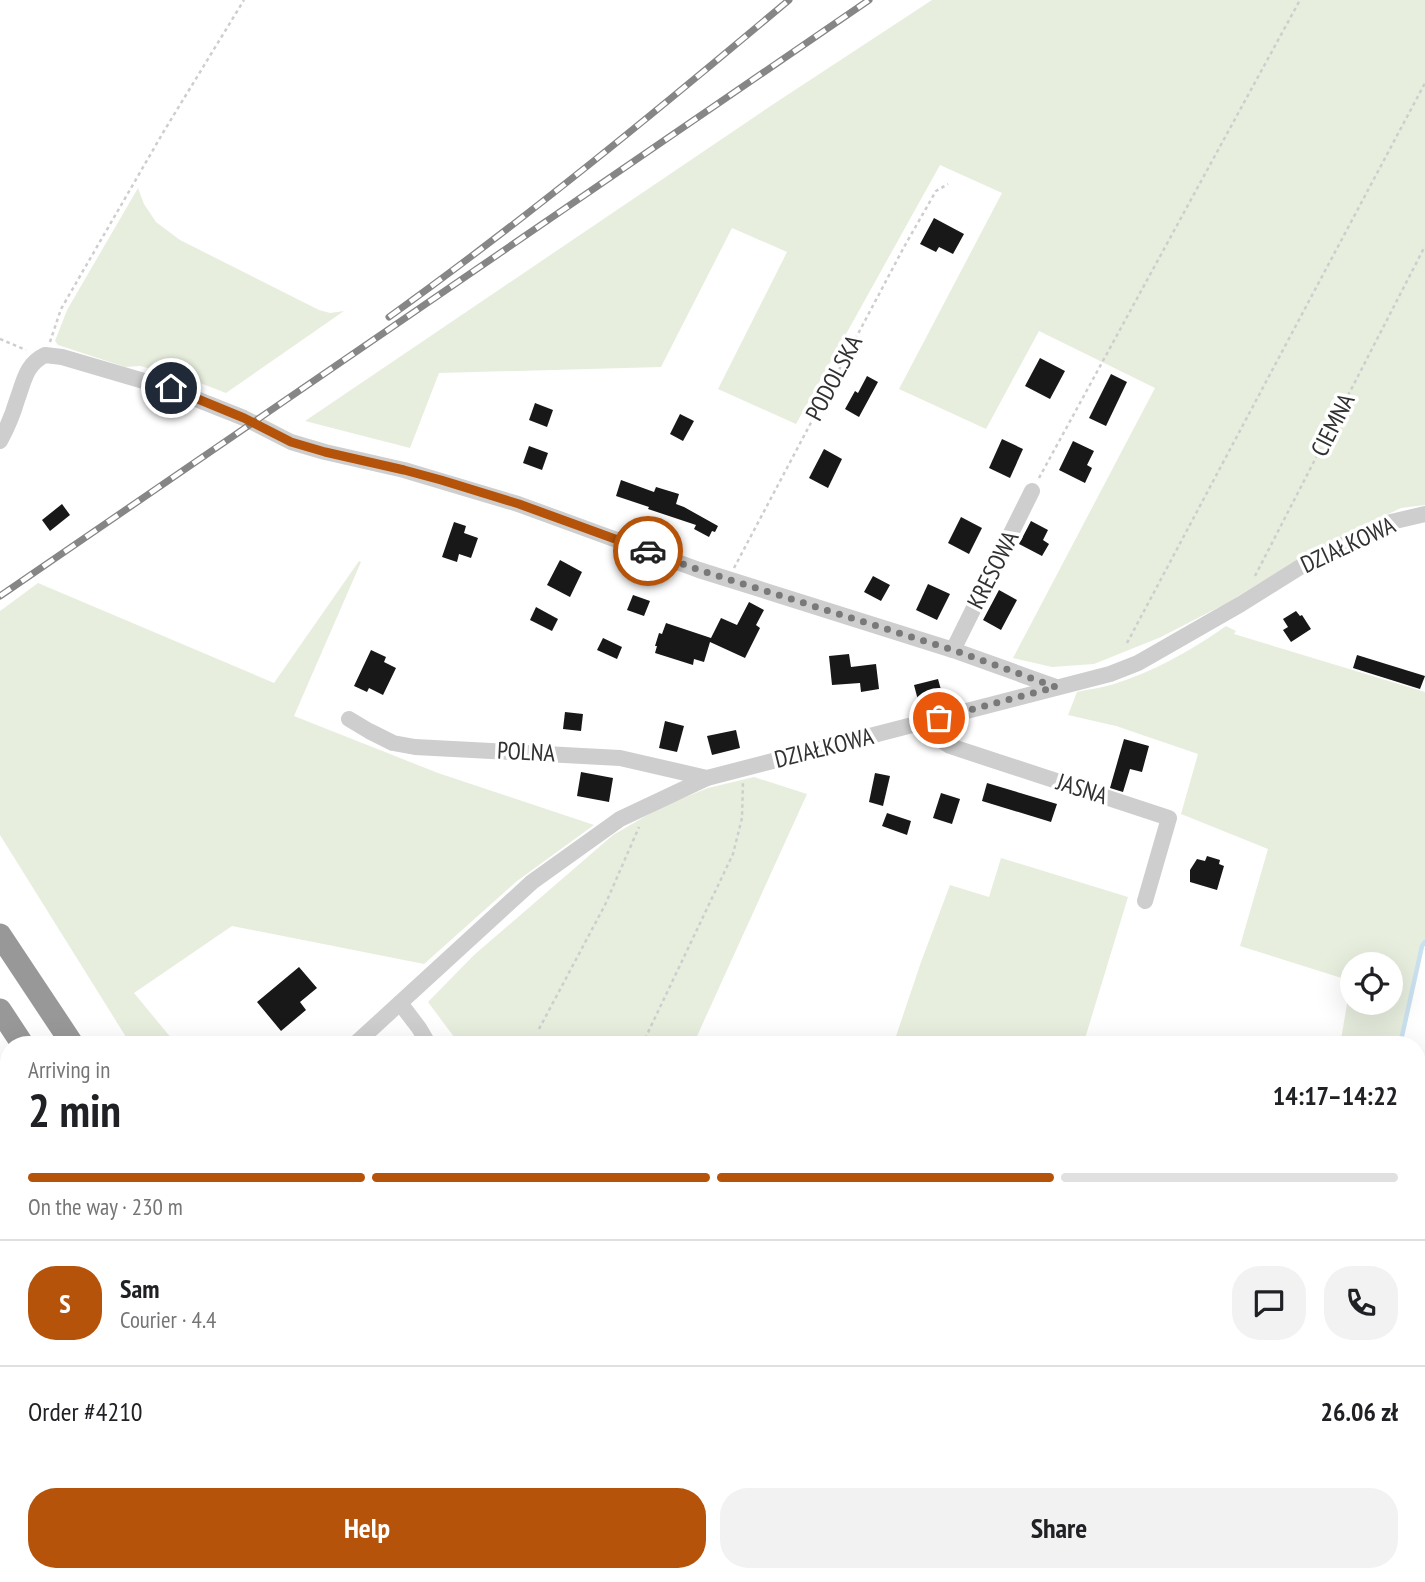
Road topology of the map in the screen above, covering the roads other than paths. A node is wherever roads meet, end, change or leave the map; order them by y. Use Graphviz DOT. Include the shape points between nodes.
graph roads {
  1 [pos="0,441"];
  2 [pos="1032,491"];
  3 [pos="1425,513"];
  4 [pos="953,650"];
  5 [pos="1056,687"];
  6 [pos="349,719"];
  7 [pos="916,724"];
  8 [pos="707,778"];
  9 [pos="1145,901"];
  10 [pos="0,935"];
  11 [pos="400,1003"];
  12 [pos="0,1010"];
  13 [pos="17,1036"];
  14 [pos="67,1036"];
  15 [pos="364,1036"];
  16 [pos="424,1036"];
  1 -- 4 [label="street" via="26,372 47,357 171,388 291,442 494,496 728,579"];
  2 -- 4 [label="street, KRESOWA"];
  3 -- 5 [label="street, DZIAŁKOWA" via="1391,522 1313,559 1138,663"];
  4 -- 5 [label="street"];
  5 -- 7 [label="street, DZIAŁKOWA"];
  6 -- 8 [label="street, POLNA" via="393,743 415,747 620,758"];
  7 -- 8 [label="street, DZIAŁKOWA"];
  7 -- 9 [label="street, JASNA" via="950,746 1170,818"];
  8 -- 11 [label="street, DZIAŁKOWA" via="620,819 532,882"];
  10 -- 14 [label="highway"];
  11 -- 15 [label="street, DZIAŁKOWA"];
  11 -- 16 [label="street"];
  12 -- 13 [label="highway"];
}
